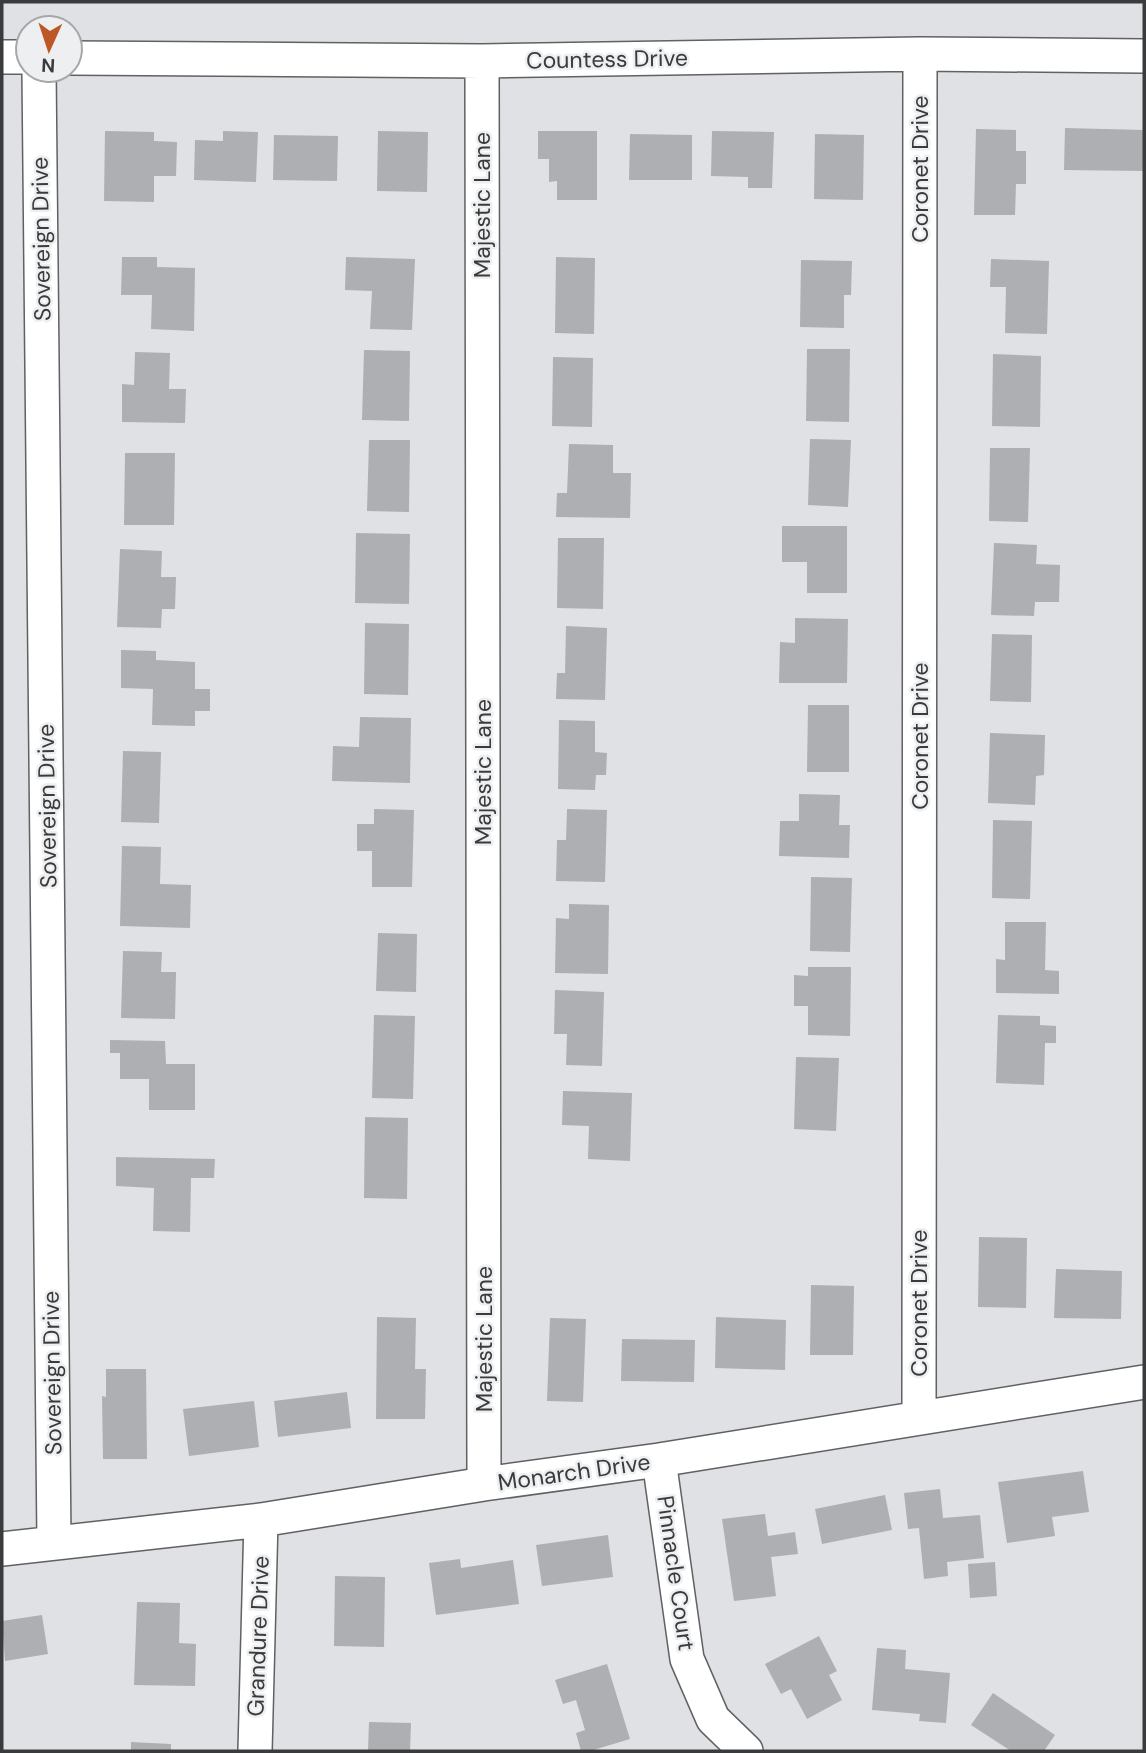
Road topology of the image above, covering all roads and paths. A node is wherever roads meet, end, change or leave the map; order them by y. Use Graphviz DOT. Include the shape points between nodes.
graph roads {
  1 [pos="920,54"];
  2 [pos="1144,55"];
  3 [pos="84,58"];
  4 [pos="482,61"];
  5 [pos="39,84"];
  6 [pos="1144,1382"];
  7 [pos="919,1418"];
  8 [pos="659,1460"];
  9 [pos="484,1484"];
  10 [pos="261,1520"];
  11 [pos="54,1542"];
  12 [pos="2,1549"];
  13 [pos="255,1751"];
  14 [pos="746,1751"];
  1 -- 2 [label="street, Countess Drive"];
  1 -- 4 [label="street, Countess Drive"];
  1 -- 7 [label="street, Coronet Drive"];
  3 -- 4 [label="street, Countess Drive"];
  4 -- 9 [label="street, Majestic Lane"];
  5 -- 11 [label="street, Sovereign Drive"];
  6 -- 7 [label="street, Monarch Drive"];
  7 -- 8 [label="street, Monarch Drive"];
  8 -- 9 [label="street, Monarch Drive"];
  8 -- 14 [label="street, Pinnacle Court" via="687,1659 713,1719"];
  9 -- 10 [label="street, Monarch Drive"];
  10 -- 11 [label="street, Monarch Drive"];
  10 -- 13 [label="street, Grandure Drive"];
  11 -- 12 [label="street, Monarch Drive"];
}
